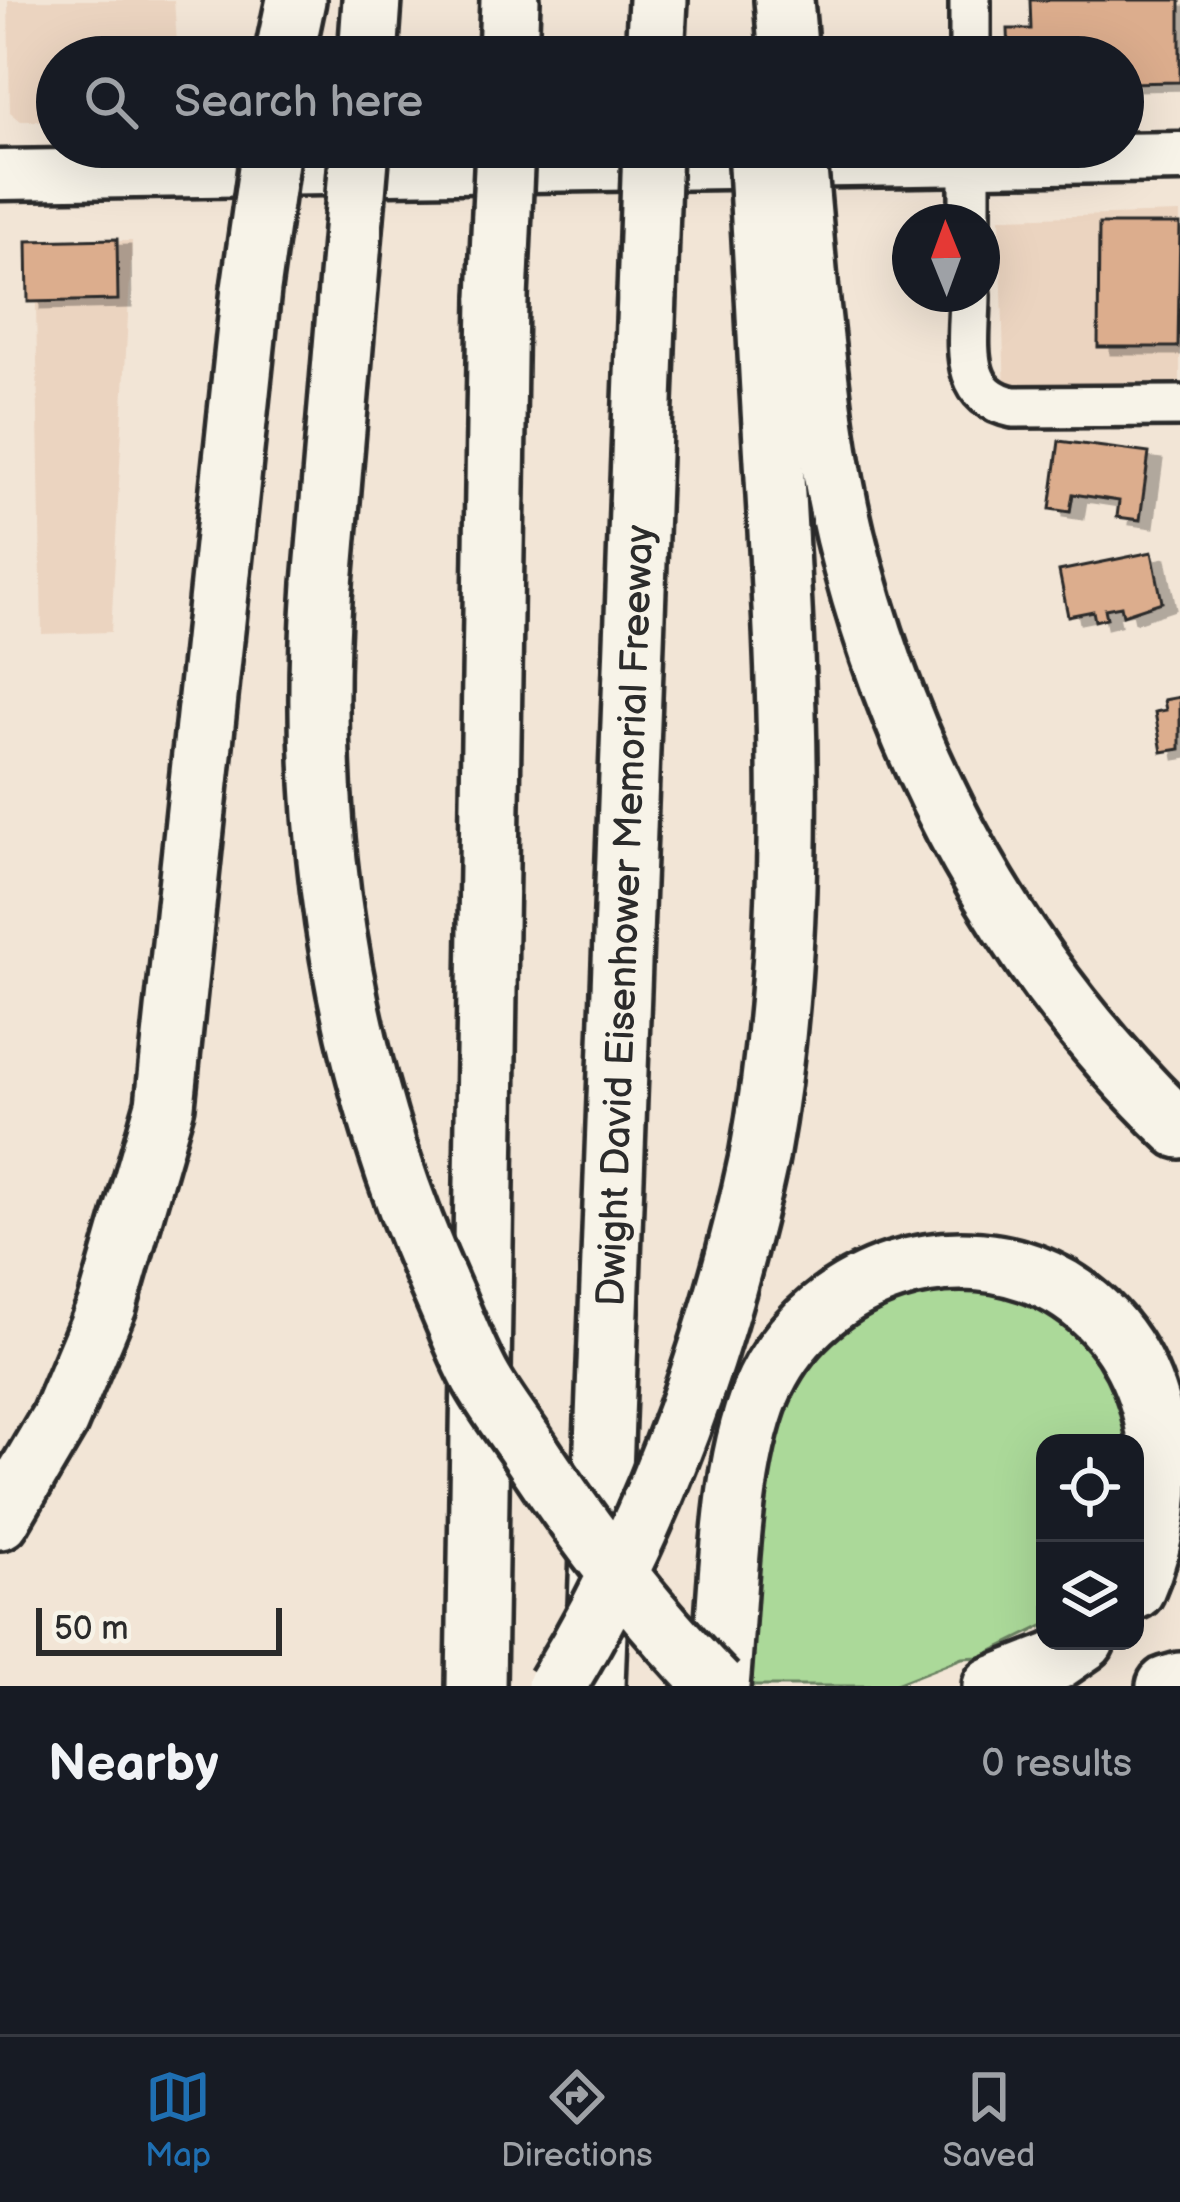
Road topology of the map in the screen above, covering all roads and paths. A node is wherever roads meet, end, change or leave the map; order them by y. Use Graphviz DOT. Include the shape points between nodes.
graph roads {
  1 [pos="970,0"];
  2 [pos="970,36"];
  3 [pos="1144,156"];
  4 [pos="1180,157"];
  5 [pos="269,168"];
  6 [pos="323,168"];
  7 [pos="358,168"];
  8 [pos="504,168"];
  9 [pos="651,168"];
  10 [pos="762,168"];
  11 [pos="795,168"];
  12 [pos="970,168"];
  13 [pos="0,175"];
  14 [pos="970,204"];
  15 [pos="787,294"];
  16 [pos="970,312"];
  17 [pos="1180,406"];
  18 [pos="1180,1129"];
  19 [pos="0,1520"];
  20 [pos="1144,1572"];
  21 [pos="1072,1650"];
  22 [pos="1180,1682"];
  23 [pos="476,1686"];
  24 [pos="556,1686"];
  25 [pos="595,1686"];
  26 [pos="718,1686"];
  27 [pos="992,1686"];
  28 [pos="1166,1686"];
  1 -- 2 [label="street"];
  3 -- 4 [label="main road"];
  5 -- 19 [label="highway, bridge" via="165,1106 107,1306 59,1420"];
  6 -- 13 [label="main road"];
  7 -- 26 [label="highway, bridge" via="323,584 318,773 352,1030 385,1149 480,1376 610,1568"];
  8 -- 23 [label="highway, bridge"];
  9 -- 25 [label="highway, Dwight David Eisenhower Memorial Freeway, bridge"];
  10 -- 15 [label="highway, bridge"];
  11 -- 15 [label="highway, bridge"];
  12 -- 14 [label="street"];
  15 -- 18 [label="highway" via="822,404 845,534 911,742 1016,934 1104,1049"];
  15 -- 24 [label="highway, bridge" via="788,858 781,996 759,1157 684,1422"];
  16 -- 17 [label="street" via="974,385 992,403"];
  20 -- 26 [label="highway" via="1160,1540 1169,1481 1163,1420 1117,1334 1060,1287 1024,1271 989,1263 907,1267 834,1299 767,1379 741,1462"];
  21 -- 27 [label="highway"];
  22 -- 28 [label="highway"];
}
